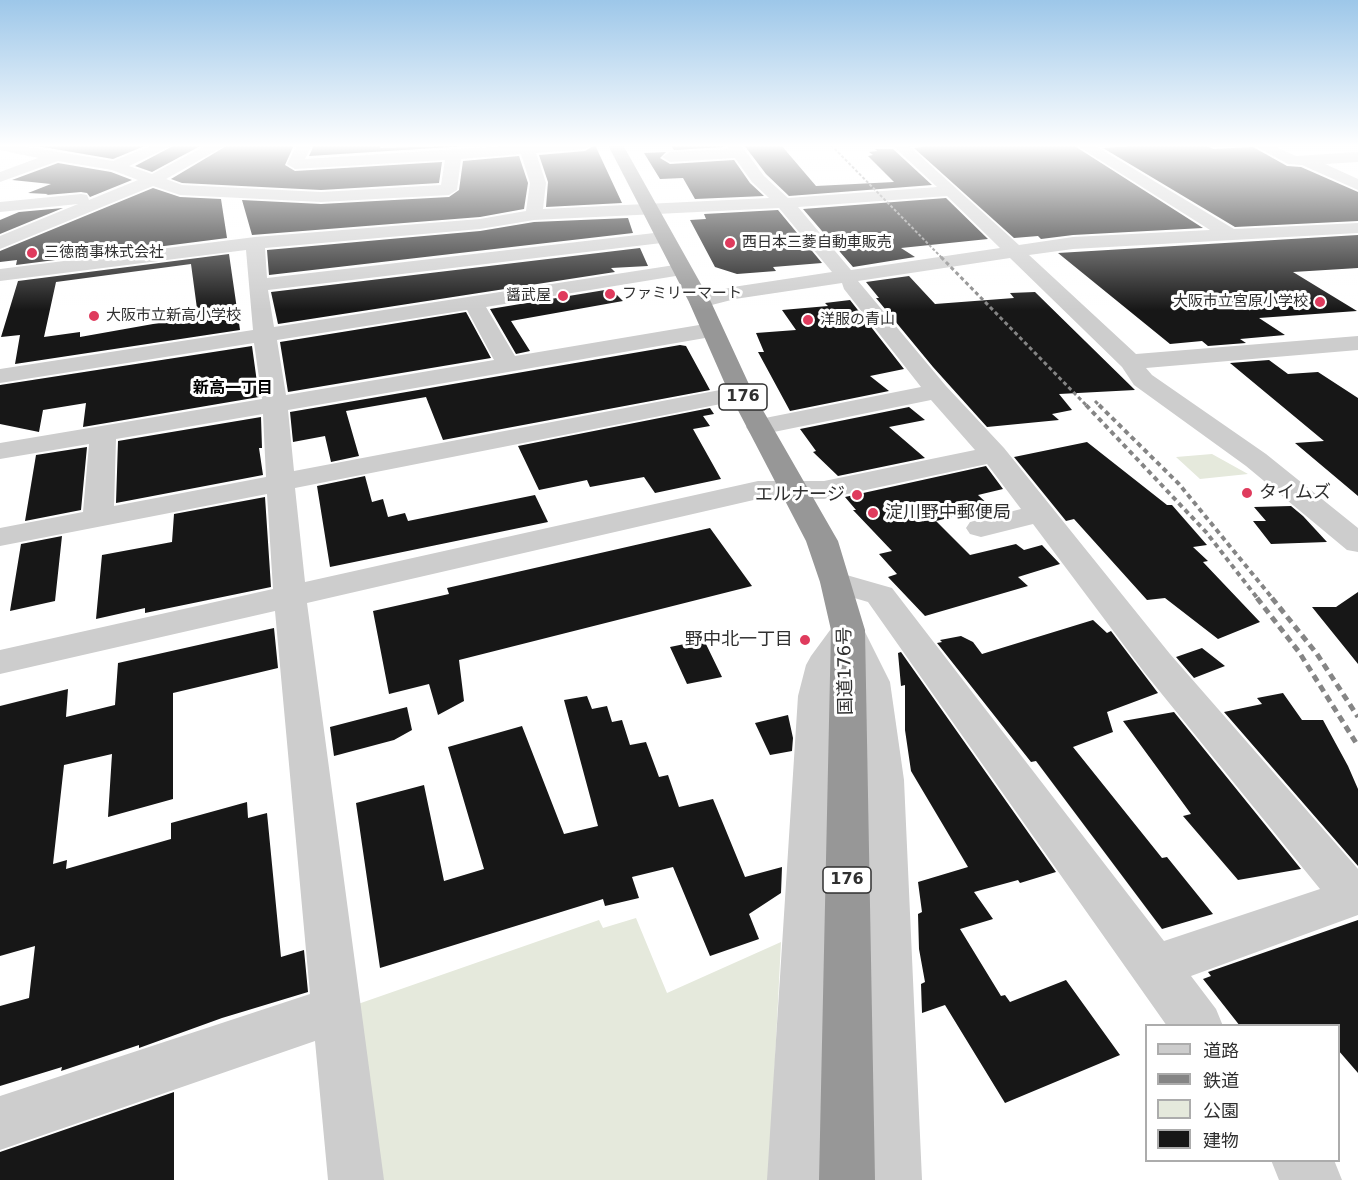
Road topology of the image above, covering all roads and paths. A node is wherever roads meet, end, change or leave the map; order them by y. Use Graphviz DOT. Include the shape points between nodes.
graph roads {
  1 [pos="51,200"];
  2 [pos="104,200"];
  3 [pos="266,200"];
  4 [pos="413,200"];
  5 [pos="536,200"];
  6 [pos="643,200"];
  7 [pos="781,200"];
  8 [pos="825,200"];
  9 [pos="960,200"];
  10 [pos="1174,200"];
  11 [pos="784,203"];
  12 [pos="0,204"];
  13 [pos="648,210"];
  14 [pos="534,215"];
  15 [pos="1358,228"];
  16 [pos="400,230"];
  17 [pos="28,231"];
  18 [pos="0,235"];
  19 [pos="1231,235"];
  20 [pos="1358,235"];
  21 [pos="663,238"];
  22 [pos="0,243"];
  23 [pos="247,244"];
  24 [pos="521,254"];
  25 [pos="1017,256"];
  26 [pos="475,260"];
  27 [pos="681,270"];
  28 [pos="0,275"];
  29 [pos="849,281"];
  30 [pos="257,285"];
  31 [pos="550,290"];
  32 [pos="501,298"];
  33 [pos="473,302"];
  34 [pos="700,302"];
  35 [pos="711,330"];
  36 [pos="263,335"];
  37 [pos="1358,343"];
  38 [pos="1130,362"];
  39 [pos="508,364"];
  40 [pos="0,376"];
  41 [pos="937,392"];
  42 [pos="741,393"];
  43 [pos="275,403"];
  44 [pos="759,427"];
  45 [pos="103,433"];
  46 [pos="0,451"];
  47 [pos="994,454"];
  48 [pos="279,482"];
  49 [pos="793,489"];
  50 [pos="1041,513"];
  51 [pos="98,518"];
  52 [pos="981,528"];
  53 [pos="1357,536"];
  54 [pos="0,537"];
  55 [pos="836,582"];
  56 [pos="292,602"];
  57 [pos="848,630"];
  58 [pos="0,662"];
  59 [pos="0,677"];
  60 [pos="1154,967"];
  61 [pos="337,1009"];
  62 [pos="1197,1024"];
  63 [pos="0,1123"];
  64 [pos="1300,1162"];
  65 [pos="356,1180"];
  66 [pos="795,1180"];
  67 [pos="847,1180"];
  68 [pos="894,1180"];
  69 [pos="1314,1180"];
  1 -- 12 [label="street"];
  2 -- 17 [label="street"];
  3 -- 23 [label="street"];
  4 -- 16 [label="street"];
  5 -- 14 [label="street"];
  6 -- 13 [label="highway, 国道176号 / 176"];
  7 -- 11 [label="street"];
  8 -- 11 [label="street"];
  9 -- 25 [label="street"];
  10 -- 19 [label="street"];
  11 -- 13 [label="street"];
  11 -- 29 [label="street"];
  13 -- 14 [label="street"];
  13 -- 21 [label="highway, 国道176号 / 176"];
  14 -- 16 [label="street"];
  15 -- 19 [label="street"];
  16 -- 23 [label="street"];
  17 -- 18 [label="street"];
  17 -- 22 [label="street"];
  19 -- 25 [label="street" via="1092,242"];
  20 -- 25 [label="street"];
  21 -- 24 [label="street"];
  21 -- 27 [label="highway, 国道176号 / 176"];
  23 -- 28 [label="street"];
  23 -- 30 [label="street"];
  24 -- 26 [label="street"];
  24 -- 31 [label="street"];
  25 -- 29 [label="street"];
  25 -- 38 [label="street"];
  26 -- 30 [label="street"];
  26 -- 32 [label="street"];
  27 -- 31 [label="street"];
  27 -- 34 [label="highway, 国道176号 / 176"];
  29 -- 34 [label="street" via="738,302"];
  29 -- 41 [label="street"];
  30 -- 36 [label="street"];
  31 -- 32 [label="street"];
  32 -- 33 [label="street"];
  33 -- 36 [label="street"];
  33 -- 39 [label="street"];
  34 -- 35 [label="highway, 国道176号 / 176"];
  35 -- 39 [label="street"];
  35 -- 42 [label="highway, 国道176号 / 176"];
  36 -- 40 [label="street"];
  36 -- 43 [label="street"];
  37 -- 38 [label="street"];
  38 -- 53 [label="street" via="1143,380"];
  39 -- 43 [label="street"];
  41 -- 44 [label="street"];
  41 -- 47 [label="street"];
  42 -- 44 [label="highway, 国道176号 / 176"];
  42 -- 48 [label="street"];
  43 -- 45 [label="street"];
  43 -- 48 [label="street"];
  44 -- 49 [label="highway, 国道176号 / 176"];
  45 -- 46 [label="street"];
  45 -- 51 [label="street"];
  47 -- 49 [label="street" via="824,490"];
  47 -- 50 [label="street"];
  48 -- 51 [label="street"];
  48 -- 56 [label="street"];
  49 -- 55 [label="highway, 国道176号 / 176" via="822,541"];
  49 -- 56 [label="street" via="763,501"];
  50 -- 52 [label="street"];
  50 -- 60 [label="street" via="1156,663 1354,897"];
  51 -- 54 [label="street"];
  55 -- 57 [label="highway, 国道176号 / 176"];
  55 -- 60 [label="street" via="880,595"];
  56 -- 58 [label="street"];
  56 -- 59 [label="street"];
  56 -- 61 [label="street"];
  57 -- 66 [label="street" via="824,665 817,696"];
  57 -- 67 [label="highway, 国道176号 / 176"];
  57 -- 68 [label="street" via="872,682 884,780"];
  60 -- 62 [label="street"];
  61 -- 63 [label="street"];
  61 -- 65 [label="street"];
  64 -- 69 [label="street"];
}
